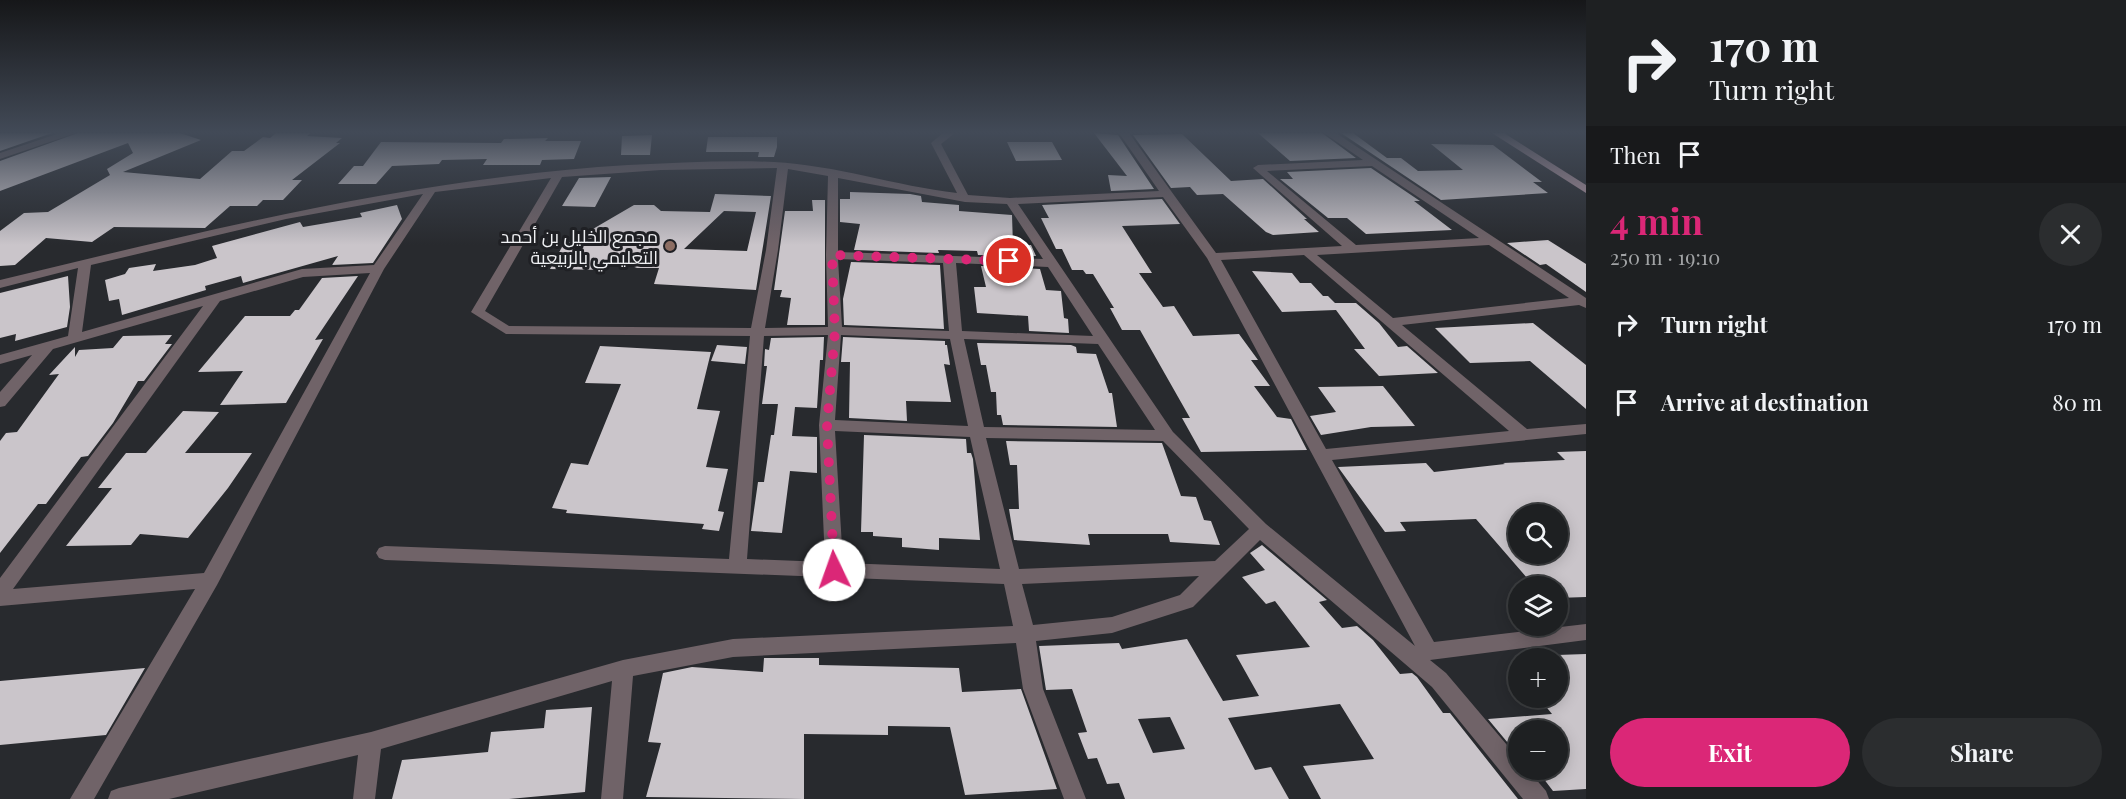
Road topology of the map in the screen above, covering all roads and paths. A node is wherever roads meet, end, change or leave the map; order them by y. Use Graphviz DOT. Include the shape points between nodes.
graph roads {
  1 [pos="632,170"];
  2 [pos="782,170"];
  3 [pos="810,170"];
  4 [pos="950,170"];
  5 [pos="1149,170"];
  6 [pos="1261,170"];
  7 [pos="1383,170"];
  8 [pos="1555,170"];
  9 [pos="833,174"];
  10 [pos="558,175"];
  11 [pos="431,190"];
  12 [pos="1586,190"];
  13 [pos="1166,194"];
  14 [pos="965,199"];
  15 [pos="1010,201"];
  16 [pos="1489,240"];
  17 [pos="1353,249"];
  18 [pos="1307,252"];
  19 [pos="832,255"];
  20 [pos="1213,257"];
  21 [pos="949,258"];
  22 [pos="1049,263"];
  23 [pos="85,264"];
  24 [pos="378,269"];
  25 [pos="0,284"];
  26 [pos="215,299"];
  27 [pos="1584,302"];
  28 [pos="1390,322"];
  29 [pos="835,331"];
  30 [pos="757,332"];
  31 [pos="956,335"];
  32 [pos="74,339"];
  33 [pos="1102,340"];
  34 [pos="48,346"];
  35 [pos="0,360"];
  36 [pos="0,402"];
  37 [pos="827,425"];
  38 [pos="1586,429"];
  39 [pos="977,432"];
  40 [pos="1524,435"];
  41 [pos="1167,436"];
  42 [pos="1322,455"];
  43 [pos="1260,529"];
  44 [pos="385,553"];
  45 [pos="737,566"];
  46 [pos="1220,568"];
  47 [pos="834,570"];
  48 [pos="1012,577"];
  49 [pos="210,580"];
  50 [pos="0,592"];
  51 [pos="0,598"];
  52 [pos="1586,632"];
  53 [pos="1025,634"];
  54 [pos="1430,652"];
  55 [pos="1409,654"];
  56 [pos="623,669"];
  57 [pos="371,742"];
  58 [pos="81,799"];
  59 [pos="119,799"];
  60 [pos="364,799"];
  61 [pos="612,799"];
  62 [pos="1075,799"];
  63 [pos="1538,799"];
  1 -- 10 [label="street"];
  2 -- 30 [label="street"];
  3 -- 9 [label="street"];
  4 -- 14 [label="street"];
  5 -- 13 [label="street"];
  6 -- 17 [label="street"];
  7 -- 16 [label="street"];
  8 -- 12 [label="main road"];
  9 -- 14 [label="street"];
  9 -- 19 [label="street"];
  10 -- 11 [label="street"];
  10 -- 30 [label="street" via="478,312 506,330"];
  11 -- 23 [label="street" via="226,229"];
  11 -- 24 [label="street"];
  13 -- 15 [label="street"];
  13 -- 20 [label="street"];
  14 -- 15 [label="street"];
  15 -- 22 [label="street"];
  16 -- 17 [label="street"];
  16 -- 27 [label="street"];
  17 -- 18 [label="street"];
  18 -- 20 [label="street"];
  18 -- 28 [label="street"];
  19 -- 21 [label="street"];
  19 -- 29 [label="street"];
  20 -- 42 [label="street"];
  21 -- 22 [label="street"];
  21 -- 31 [label="street"];
  22 -- 33 [label="street"];
  23 -- 25 [label="street"];
  23 -- 32 [label="street"];
  24 -- 26 [label="street" via="302,273"];
  24 -- 49 [label="street"];
  26 -- 32 [label="street"];
  26 -- 50 [label="street"];
  27 -- 28 [label="street"];
  28 -- 40 [label="street"];
  29 -- 30 [label="street"];
  29 -- 31 [label="street"];
  29 -- 37 [label="street"];
  30 -- 45 [label="street"];
  31 -- 33 [label="street"];
  31 -- 39 [label="street"];
  32 -- 34 [label="street"];
  33 -- 41 [label="street"];
  34 -- 35 [label="street"];
  34 -- 36 [label="street"];
  37 -- 39 [label="street"];
  37 -- 47 [label="street"];
  38 -- 40 [label="street"];
  39 -- 41 [label="street"];
  39 -- 48 [label="street"];
  40 -- 42 [label="street"];
  41 -- 43 [label="street"];
  42 -- 54 [label="street"];
  43 -- 46 [label="street"];
  43 -- 55 [label="street"];
  44 -- 45 [label="street"];
  45 -- 47 [label="street"];
  46 -- 48 [label="street"];
  46 -- 53 [label="street" via="1186,600 1175,604 1112,625"];
  47 -- 48 [label="street"];
  48 -- 53 [label="street"];
  49 -- 51 [label="street"];
  49 -- 58 [label="street"];
  52 -- 54 [label="street"];
  53 -- 56 [label="street" via="733,648"];
  53 -- 62 [label="street" via="1033,689"];
  54 -- 55 [label="street"];
  55 -- 63 [label="street" via="1439,680"];
  56 -- 57 [label="street"];
  56 -- 61 [label="street"];
  57 -- 59 [label="street"];
  57 -- 60 [label="street"];
}
